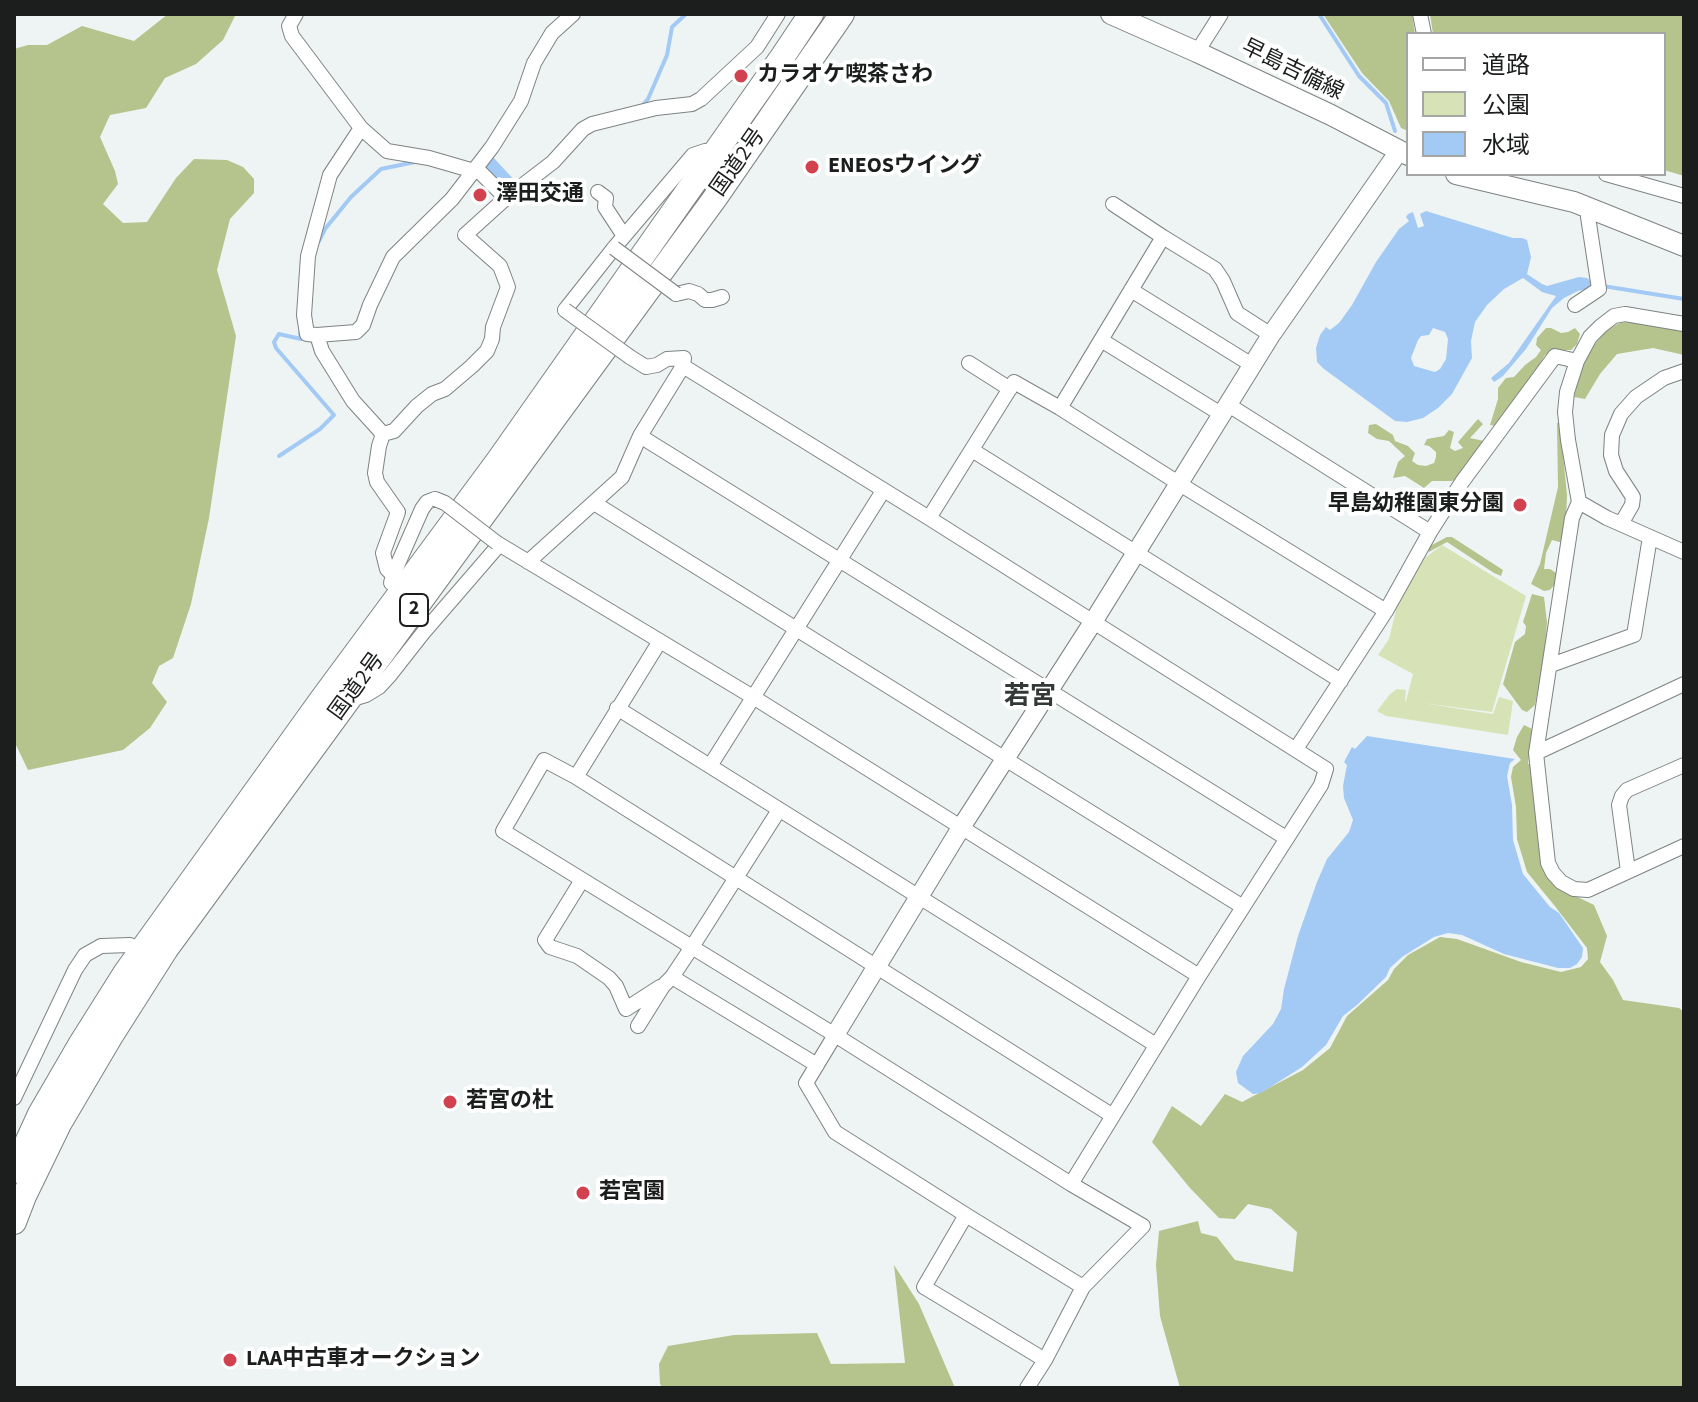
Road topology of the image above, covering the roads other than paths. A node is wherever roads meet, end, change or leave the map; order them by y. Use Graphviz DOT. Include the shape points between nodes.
graph roads {
  1 [pos="573,14"];
  2 [pos="778,14"];
  3 [pos="811,14"];
  4 [pos="842,14"];
  5 [pos="1111,14"];
  6 [pos="1221,14"];
  7 [pos="292,16"];
  8 [pos="1197,52"];
  9 [pos="361,128"];
  10 [pos="718,150"];
  11 [pos="1403,153"];
  12 [pos="476,168"];
  13 [pos="1613,176"];
  14 [pos="1488,178"];
  15 [pos="598,192"];
  16 [pos="1684,196"];
  17 [pos="506,198"];
  18 [pos="1113,204"];
  19 [pos="1589,207"];
  20 [pos="624,236"];
  21 [pos="1163,237"];
  22 [pos="1684,246"];
  23 [pos="614,248"];
  24 [pos="1131,290"];
  25 [pos="722,297"];
  26 [pos="1575,305"];
  27 [pos="1684,324"];
  28 [pos="317,335"];
  29 [pos="1271,335"];
  30 [pos="1101,340"];
  31 [pos="1577,361"];
  32 [pos="969,363"];
  33 [pos="1252,365"];
  34 [pos="683,366"];
  35 [pos="1684,371"];
  36 [pos="1010,389"];
  37 [pos="1060,408"];
  38 [pos="1224,409"];
  39 [pos="383,434"];
  40 [pos="640,436"];
  41 [pos="972,450"];
  42 [pos="1177,483"];
  43 [pos="883,491"];
  44 [pos="1579,502"];
  45 [pos="594,503"];
  46 [pos="929,518"];
  47 [pos="1621,524"];
  48 [pos="1430,532"];
  49 [pos="1650,537"];
  50 [pos="498,544"];
  51 [pos="1136,551"];
  52 [pos="1684,552"];
  53 [pos="839,560"];
  54 [pos="528,562"];
  55 [pos="393,575"];
  56 [pos="1386,611"];
  57 [pos="1093,622"];
  58 [pos="795,629"];
  59 [pos="660,641"];
  60 [pos="1551,665"];
  61 [pos="341,673"];
  62 [pos="1341,681"];
  63 [pos="1684,684"];
  64 [pos="1048,690"];
  65 [pos="753,697"];
  66 [pos="349,700"];
  67 [pos="617,708"];
  68 [pos="1296,749"];
  69 [pos="1536,753"];
  70 [pos="1005,759"];
  71 [pos="1684,765"];
  72 [pos="710,766"];
  73 [pos="576,777"];
  74 [pos="779,810"];
  75 [pos="962,826"];
  76 [pos="1286,838"];
  77 [pos="1684,846"];
  78 [pos="1628,871"];
  79 [pos="735,878"];
  80 [pos="582,880"];
  81 [pos="920,897"];
  82 [pos="1243,907"];
  83 [pos="692,947"];
  84 [pos="141,951"];
  85 [pos="876,967"];
  86 [pos="1199,976"];
  87 [pos="667,981"];
  88 [pos="638,1026"];
  89 [pos="835,1035"];
  90 [pos="1156,1045"];
  91 [pos="817,1065"];
  92 [pos="14,1098"];
  93 [pos="1113,1116"];
  94 [pos="14,1171"];
  95 [pos="1071,1184"];
  96 [pos="966,1215"];
  97 [pos="14,1222"];
  98 [pos="1083,1287"];
  99 [pos="1045,1360"];
  100 [pos="1027,1388"];
  1 -- 12 [label="street" via="552,33 521,101"];
  2 -- 17 [label="street" via="757,47 701,99 592,124"];
  3 -- 10 [label="highway, 国道2号 / 2"];
  4 -- 66 [label="highway, 国道2号 / 2" via="715,198"];
  5 -- 8 [label="main road, 早島吉備線"];
  6 -- 8 [label="street"];
  7 -- 9 [label="street" via="292,36"];
  8 -- 11 [label="main road, 早島吉備線"];
  9 -- 12 [label="street" via="387,151"];
  9 -- 28 [label="street" via="330,175 308,256 304,315 307,334"];
  10 -- 20 [label="street" via="693,155"];
  10 -- 61 [label="highway, 国道2号 / 2"];
  11 -- 29 [label="street"];
  12 -- 17 [label="street"];
  12 -- 28 [label="street" via="393,257 363,325 356,332"];
  13 -- 16 [label="street"];
  14 -- 19 [label="main road"];
  15 -- 20 [label="street"];
  17 -- 39 [label="street" via="465,235 500,266 508,287 487,351 394,431"];
  18 -- 21 [label="street"];
  19 -- 22 [label="main road"];
  19 -- 26 [label="street" via="1599,285"];
  20 -- 23 [label="street"];
  21 -- 24 [label="street"];
  21 -- 29 [label="street" via="1215,269 1237,313"];
  23 -- 25 [label="street, bridge" via="676,294 689,291 705,300"];
  23 -- 34 [label="street, bridge" via="565,310 646,367 684,358"];
  24 -- 30 [label="street"];
  24 -- 33 [label="street"];
  27 -- 31 [label="street" via="1614,316 1590,337"];
  28 -- 39 [label="street" via="353,401"];
  29 -- 33 [label="street"];
  30 -- 37 [label="street"];
  30 -- 38 [label="street"];
  31 -- 44 [label="street" via="1565,412"];
  31 -- 48 [label="street" via="1555,356"];
  32 -- 36 [label="street"];
  33 -- 38 [label="street"];
  34 -- 40 [label="street"];
  34 -- 43 [label="street"];
  35 -- 47 [label="street" via="1636,397 1612,435 1616,471 1633,497"];
  36 -- 37 [label="street" via="1014,382"];
  36 -- 41 [label="street"];
  37 -- 42 [label="street"];
  38 -- 42 [label="street"];
  38 -- 48 [label="street"];
  39 -- 55 [label="street" via="375,473 398,512 383,553"];
  40 -- 45 [label="street" via="622,477"];
  40 -- 53 [label="street"];
  41 -- 46 [label="street"];
  41 -- 51 [label="street"];
  42 -- 51 [label="street"];
  42 -- 56 [label="street"];
  43 -- 46 [label="street"];
  43 -- 53 [label="street"];
  44 -- 47 [label="street"];
  44 -- 60 [label="street" via="1572,518"];
  45 -- 54 [label="street"];
  45 -- 58 [label="street"];
  46 -- 57 [label="street"];
  47 -- 49 [label="street"];
  48 -- 56 [label="street"];
  49 -- 52 [label="street"];
  49 -- 60 [label="street" via="1634,635"];
  50 -- 54 [label="street"];
  50 -- 55 [label="street, bridge" via="435,499 422,509"];
  50 -- 66 [label="street" via="379,687"];
  51 -- 57 [label="street"];
  51 -- 62 [label="street"];
  53 -- 58 [label="street"];
  53 -- 64 [label="street"];
  54 -- 59 [label="street"];
  55 -- 61 [label="street" via="343,655"];
  56 -- 62 [label="street"];
  57 -- 64 [label="street"];
  57 -- 68 [label="street"];
  58 -- 65 [label="street"];
  58 -- 70 [label="street"];
  59 -- 65 [label="street"];
  59 -- 67 [label="street"];
  60 -- 69 [label="street"];
  61 -- 84 [label="highway, 国道2号 / 2"];
  62 -- 68 [label="street"];
  63 -- 69 [label="street"];
  64 -- 70 [label="street"];
  64 -- 76 [label="street"];
  65 -- 72 [label="street"];
  65 -- 75 [label="street"];
  66 -- 97 [label="highway, 国道2号 / 2" via="166,949 59,1124"];
  67 -- 72 [label="street"];
  67 -- 73 [label="street"];
  68 -- 76 [label="street" via="1326,769"];
  69 -- 78 [label="street" via="1553,873 1574,889 1588,890"];
  70 -- 75 [label="street"];
  70 -- 82 [label="street"];
  71 -- 78 [label="street" via="1622,796"];
  72 -- 74 [label="street"];
  73 -- 79 [label="street"];
  73 -- 80 [label="street" via="544,760 503,831"];
  74 -- 79 [label="street"];
  74 -- 81 [label="street"];
  75 -- 81 [label="street"];
  75 -- 86 [label="street"];
  76 -- 82 [label="street"];
  77 -- 78 [label="street"];
  79 -- 83 [label="street"];
  79 -- 85 [label="street"];
  80 -- 83 [label="street"];
  80 -- 87 [label="street" via="545,940 550,947 577,956 609,978 626,1009"];
  81 -- 85 [label="street"];
  81 -- 90 [label="street"];
  82 -- 86 [label="street"];
  83 -- 87 [label="street"];
  83 -- 89 [label="street"];
  84 -- 92 [label="street" via="130,945 101,946 85,955"];
  84 -- 94 [label="highway, 国道2号 / 2" via="40,1114"];
  85 -- 89 [label="street"];
  85 -- 93 [label="street"];
  86 -- 90 [label="street"];
  87 -- 88 [label="street"];
  87 -- 91 [label="street"];
  89 -- 91 [label="street"];
  89 -- 95 [label="street"];
  90 -- 93 [label="street"];
  91 -- 96 [label="street" via="806,1083 835,1132"];
  93 -- 95 [label="street"];
  95 -- 98 [label="street" via="1143,1226"];
  96 -- 98 [label="street"];
  96 -- 99 [label="street" via="924,1287"];
  98 -- 99 [label="street"];
  99 -- 100 [label="street"];
}
